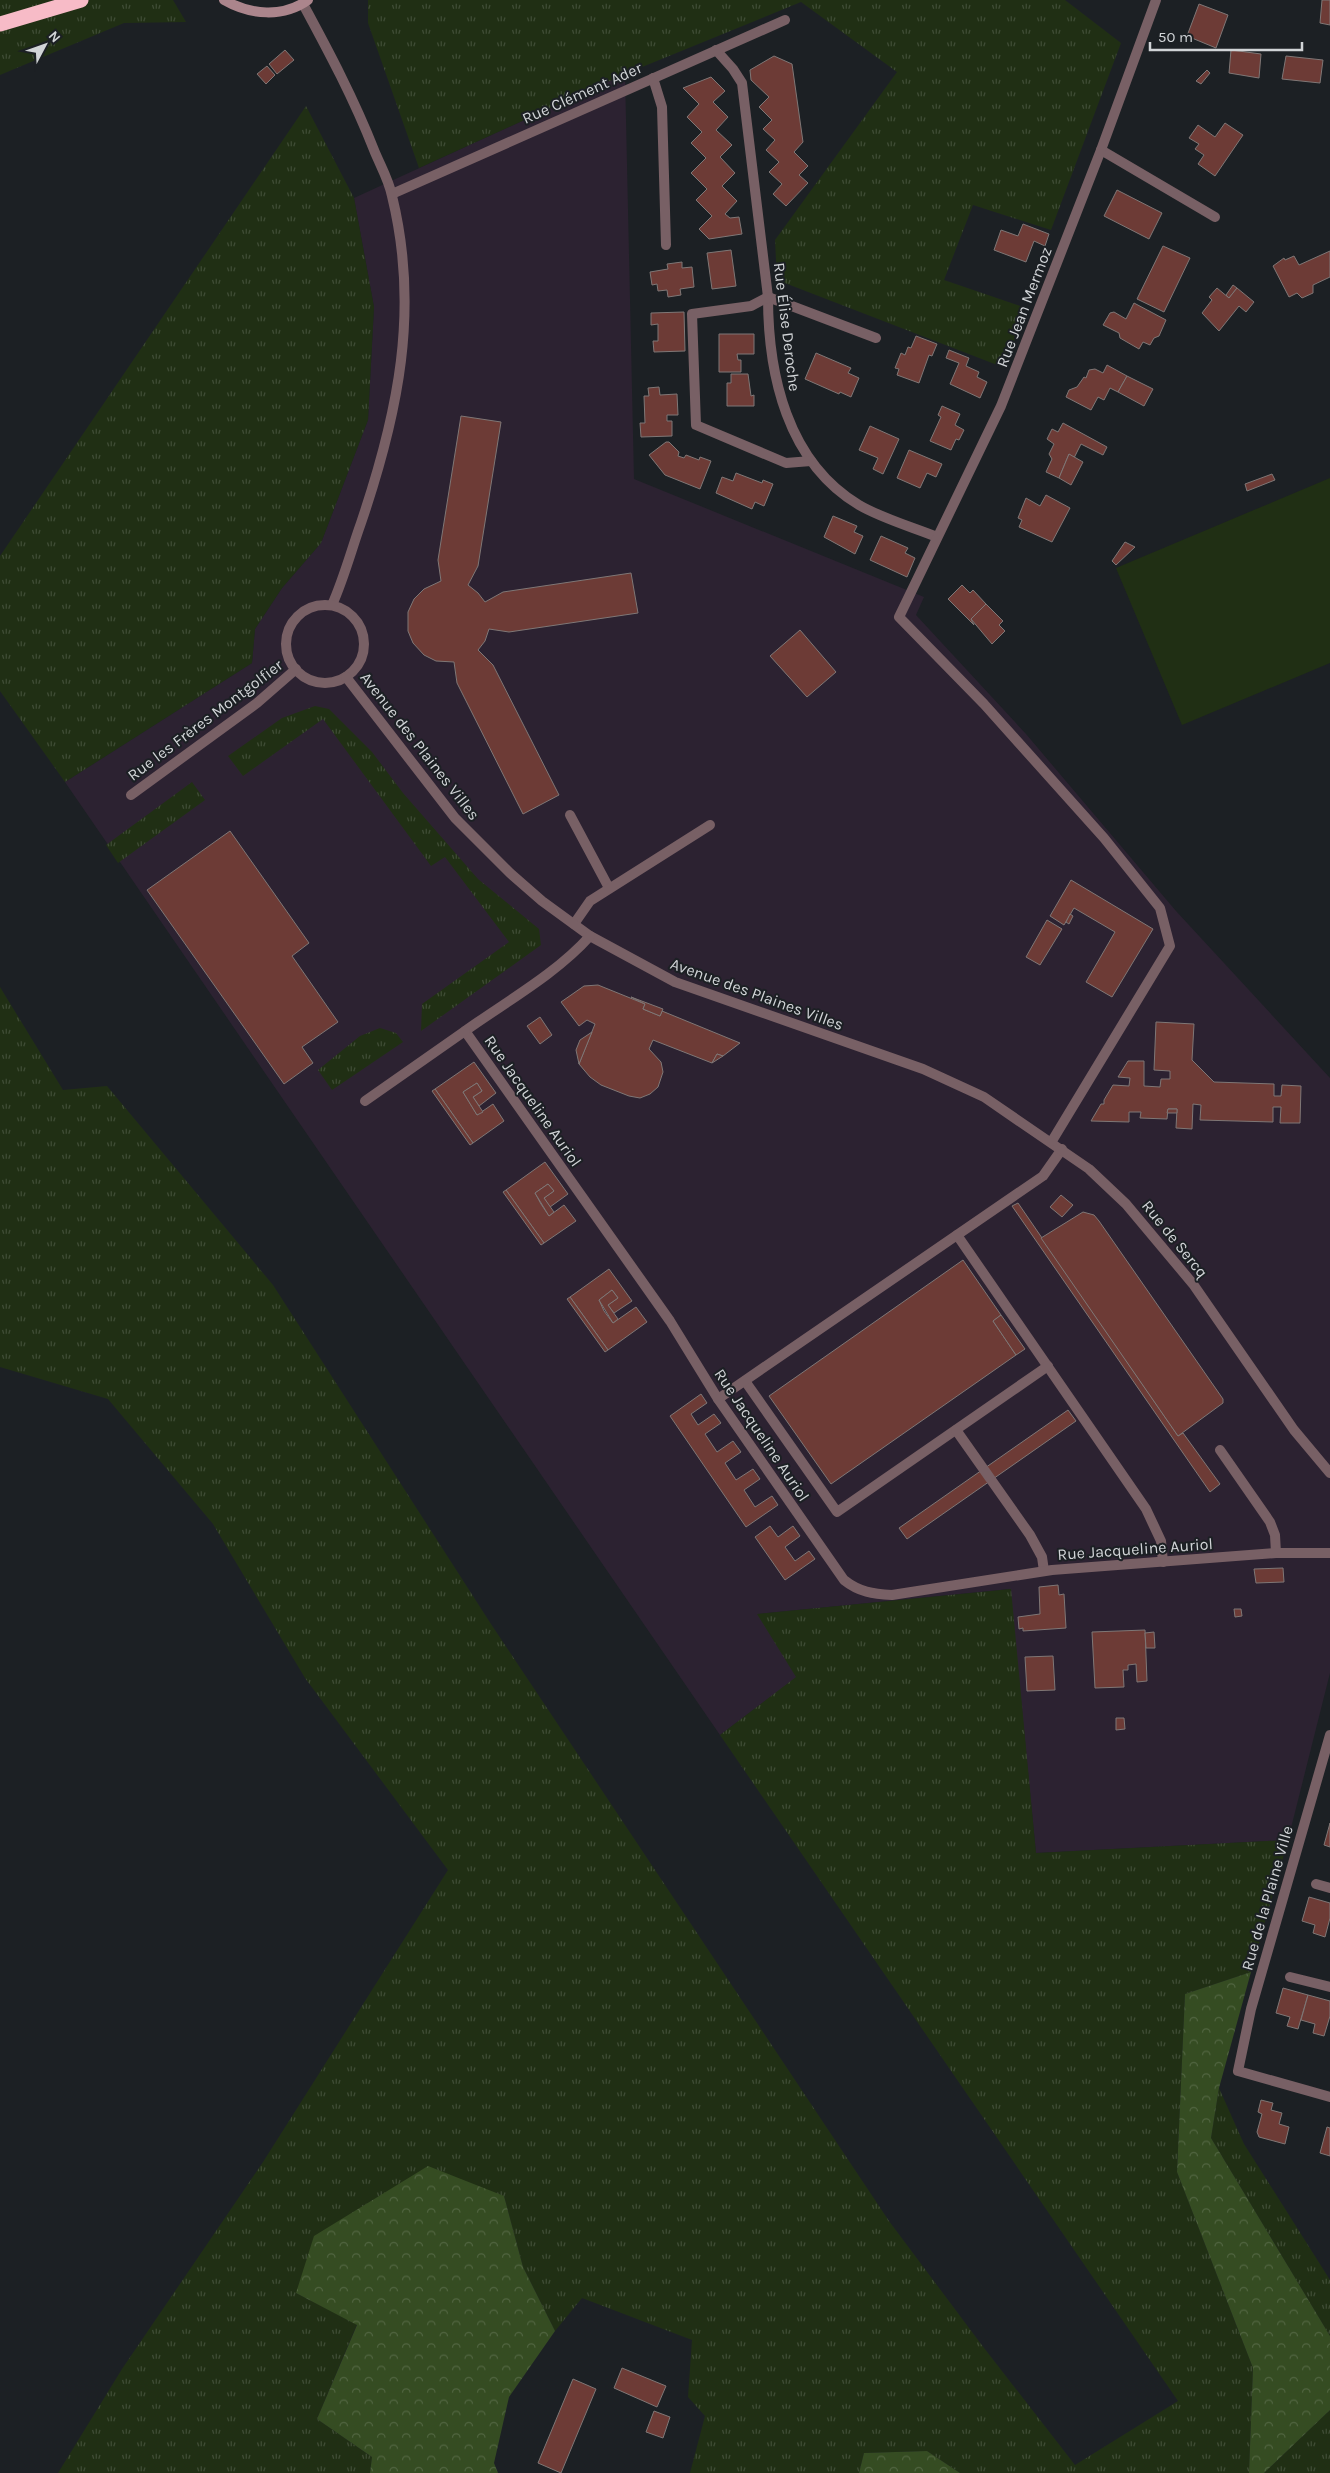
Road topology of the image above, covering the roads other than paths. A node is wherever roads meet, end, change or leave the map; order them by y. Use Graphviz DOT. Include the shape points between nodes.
graph roads {
  1 [pos="81,0"];
  2 [pos="224,0"];
  3 [pos="1156,0"];
  4 [pos="305,2"];
  5 [pos="785,20"];
  6 [pos="0,24"];
  7 [pos="716,50"];
  8 [pos="653,78"];
  9 [pos="1101,150"];
  10 [pos="392,194"];
  11 [pos="1215,217"];
  12 [pos="666,245"];
  13 [pos="768,297"];
  14 [pos="876,338"];
  15 [pos="810,461"];
  16 [pos="937,537"];
  17 [pos="332,605"];
  18 [pos="296,669"];
  19 [pos="346,677"];
  20 [pos="131,795"];
  21 [pos="570,814"];
  22 [pos="710,825"];
  23 [pos="609,888"];
  24 [pos="574,924"];
  25 [pos="590,936"];
  26 [pos="465,1031"];
  27 [pos="945,1079"];
  28 [pos="365,1101"];
  29 [pos="1052,1141"];
  30 [pos="1062,1149"];
  31 [pos="957,1235"];
  32 [pos="1048,1366"];
  33 [pos="745,1381"];
  34 [pos="718,1400"];
  35 [pos="956,1430"];
  36 [pos="1220,1450"];
  37 [pos="1330,1473"];
  38 [pos="1276,1553"];
  39 [pos="1330,1553"];
  40 [pos="1163,1562"];
  41 [pos="1044,1571"];
  42 [pos="1330,1735"];
  43 [pos="1320,1766"];
  44 [pos="1330,1770"];
  45 [pos="1316,1884"];
  46 [pos="1330,1888"];
  47 [pos="1290,1977"];
  48 [pos="1330,1987"];
  49 [pos="1330,2097"];
  1 -- 6 [label="highway"];
  2 -- 4 [label="main road" via="238,8 260,13 282,12"];
  3 -- 9 [label="street, Rue Jean Mermoz"];
  4 -- 10 [label="street" via="355,101"];
  5 -- 7 [label="street, Rue Clément Ader"];
  7 -- 8 [label="street, Rue Clément Ader"];
  7 -- 13 [label="street, Rue Élise Deroche" via="742,83"];
  8 -- 10 [label="street, Rue Clément Ader"];
  8 -- 12 [label="street" via="662,107"];
  9 -- 11 [label="street"];
  9 -- 16 [label="street, Rue Jean Mermoz" via="1001,406"];
  10 -- 17 [label="street" via="403,252 406,291 395,409 374,485"];
  13 -- 14 [label="street"];
  13 -- 15 [label="street, Rue Élise Deroche" via="777,388 790,425"];
  13 -- 15 [label="street" via="751,306 692,314 696,425 786,464"];
  15 -- 16 [label="street, Rue Élise Deroche" via="859,505"];
  16 -- 29 [label="street, Rue Jean Mermoz" via="900,617 1104,838 1160,908 1170,946"];
  17 -- 18 [label="street" via="318,605 305,610 288,631 286,644"];
  17 -- 19 [label="street" via="355,618 365,643 356,668"];
  18 -- 19 [label="street" via="314,681 325,683"];
  18 -- 20 [label="street, Rue les Frères Montgolfier" via="257,703"];
  19 -- 24 [label="street, Avenue des Plaines Villes" via="455,818 510,873"];
  21 -- 23 [label="street"];
  22 -- 23 [label="street"];
  23 -- 24 [label="street" via="590,900"];
  24 -- 25 [label="street, Avenue des Plaines Villes"];
  25 -- 26 [label="street, Rue Jacqueline Auriol" via="559,965"];
  25 -- 27 [label="street, Avenue des Plaines Villes" via="675,982"];
  26 -- 28 [label="street"];
  26 -- 34 [label="street, Rue Jacqueline Auriol" via="670,1321"];
  27 -- 29 [label="street, Rue de Sercq" via="984,1097"];
  29 -- 30 [label="street, Rue de Sercq"];
  30 -- 31 [label="street" via="1043,1176"];
  30 -- 37 [label="street, Rue de Sercq" via="1090,1169 1153,1235 1193,1284 1294,1430"];
  31 -- 32 [label="street"];
  31 -- 33 [label="street"];
  32 -- 35 [label="street"];
  32 -- 40 [label="street" via="1146,1509 1161,1541"];
  33 -- 34 [label="street"];
  33 -- 35 [label="street" via="837,1512"];
  34 -- 41 [label="street, Rue Jacqueline Auriol" via="844,1580 855,1589 892,1595"];
  35 -- 41 [label="street" via="1030,1535 1042,1557"];
  36 -- 38 [label="street" via="1270,1522"];
  38 -- 39 [label="street, Rue Jacqueline Auriol"];
  38 -- 40 [label="street, Rue Jacqueline Auriol"];
  40 -- 41 [label="street, Rue Jacqueline Auriol"];
  42 -- 43 [label="street, Rue de la Plaine Ville"];
  43 -- 44 [label="street"];
  43 -- 49 [label="street, Rue de la Plaine Ville" via="1251,2009 1238,2071"];
  45 -- 46 [label="street"];
  47 -- 48 [label="street"];
}
